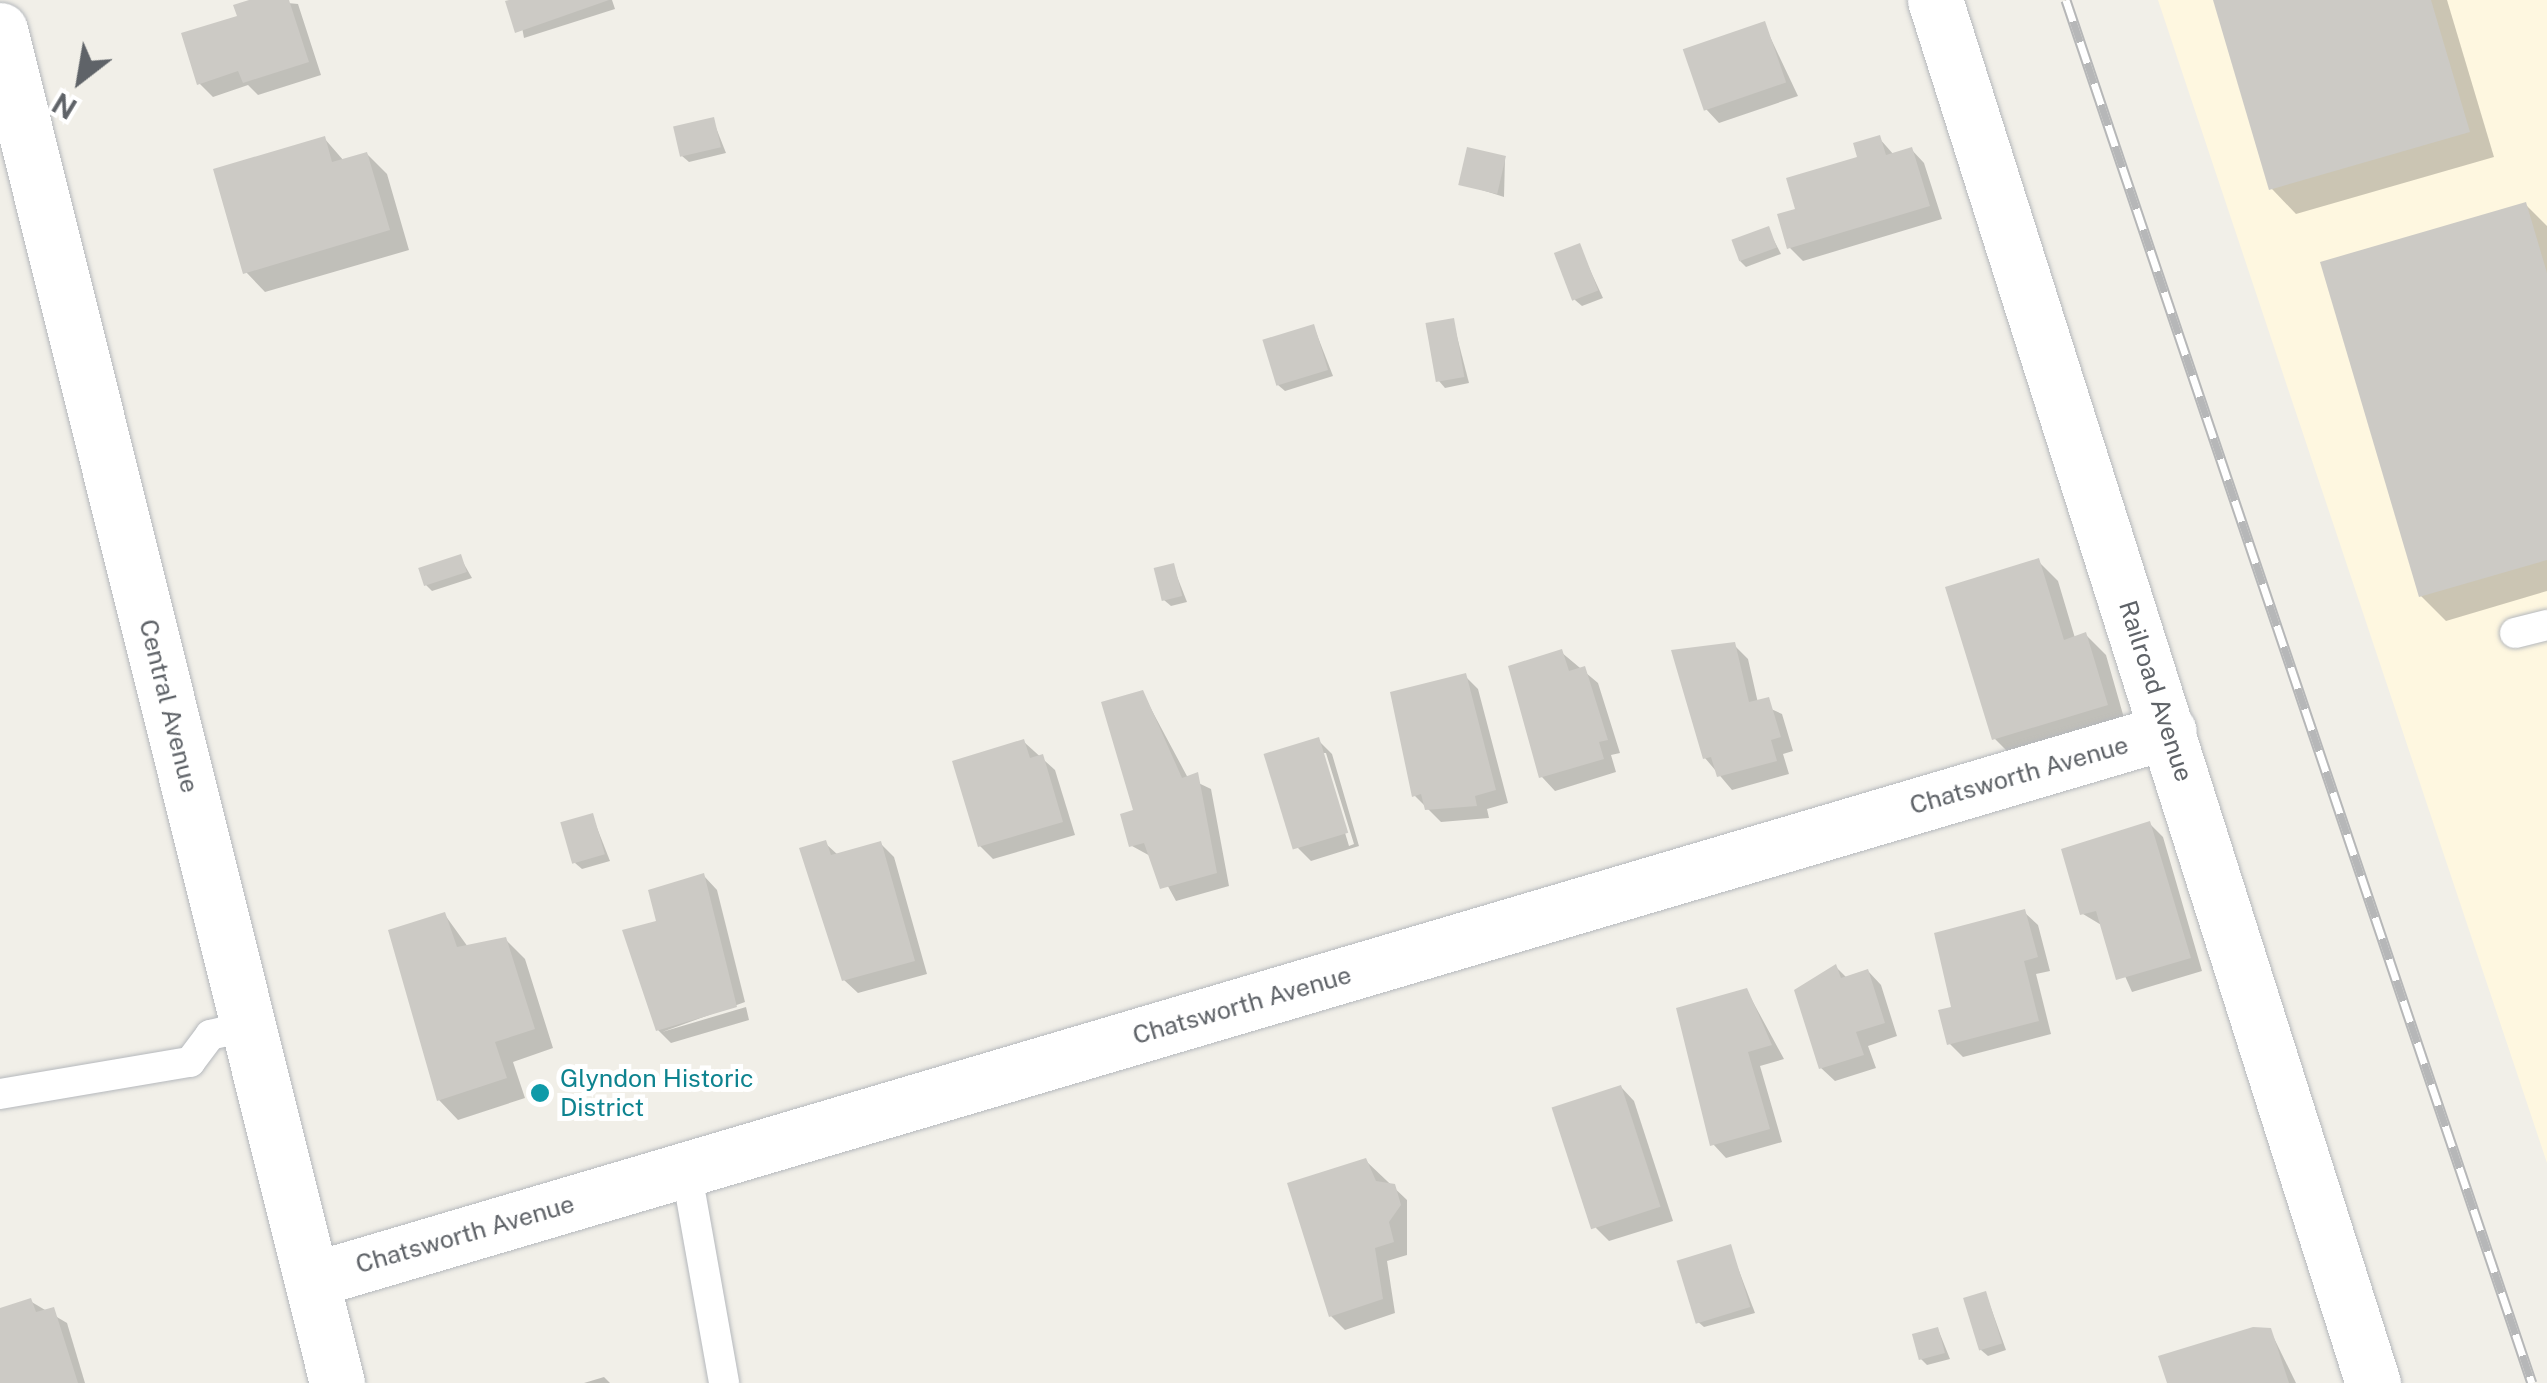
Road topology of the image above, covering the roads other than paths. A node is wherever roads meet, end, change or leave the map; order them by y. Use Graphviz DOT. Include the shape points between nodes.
graph roads {
  1 [pos="1935,0"];
  2 [pos="0,30"];
  3 [pos="2547,625"];
  4 [pos="2515,633"];
  5 [pos="2169,731"];
  6 [pos="252,1025"];
  7 [pos="0,1094"];
  8 [pos="686,1170"];
  9 [pos="315,1279"];
  10 [pos="338,1383"];
  11 [pos="724,1383"];
  12 [pos="2374,1383"];
  1 -- 5 [label="street, Railroad Avenue"];
  2 -- 6 [label="street, Central Avenue"];
  3 -- 4 [label="lane"];
  5 -- 8 [label="street, Chatsworth Avenue"];
  5 -- 12 [label="street, Railroad Avenue"];
  6 -- 7 [label="lane" via="210,1036 190,1062"];
  6 -- 9 [label="street, Central Avenue"];
  8 -- 9 [label="street, Chatsworth Avenue"];
  8 -- 11 [label="lane"];
  9 -- 10 [label="street, Central Avenue"];
}
